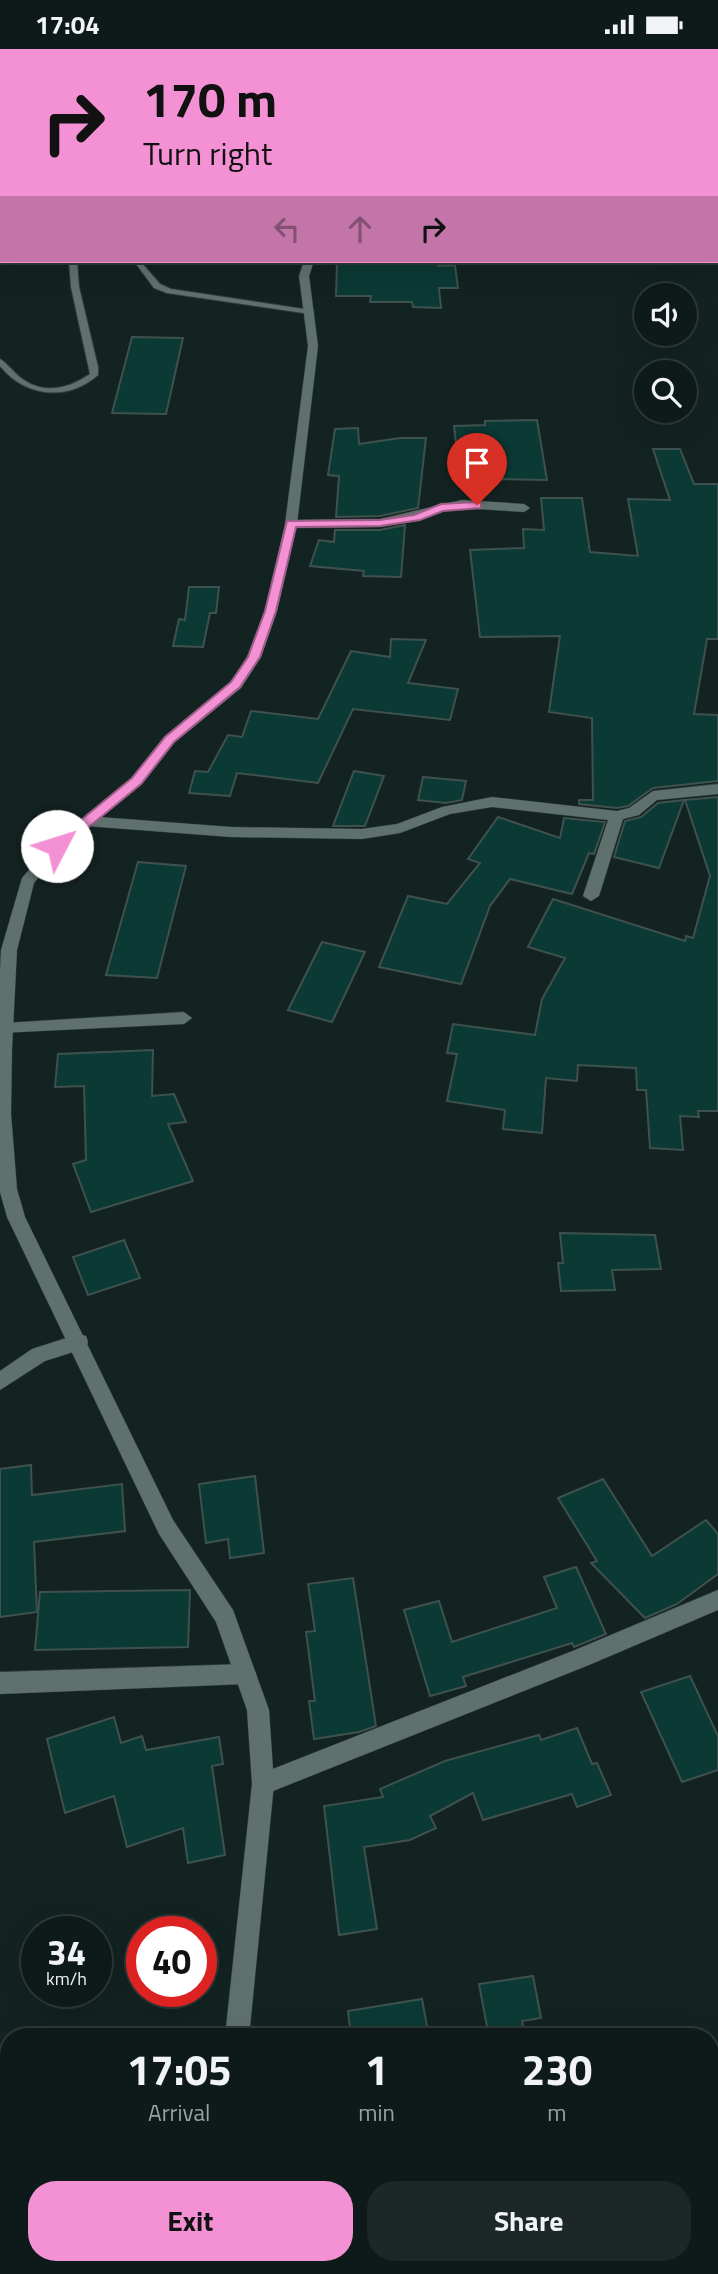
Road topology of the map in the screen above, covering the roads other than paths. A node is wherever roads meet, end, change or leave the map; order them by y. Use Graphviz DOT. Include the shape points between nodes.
graph roads {
  1 [pos="74,263"];
  2 [pos="139,263"];
  3 [pos="308,263"];
  4 [pos="310,312"];
  5 [pos="0,361"];
  6 [pos="524,508"];
  7 [pos="291,523"];
  8 [pos="718,789"];
  9 [pos="617,816"];
  10 [pos="86,821"];
  11 [pos="591,896"];
  12 [pos="184,1018"];
  13 [pos="5,1029"];
  14 [pos="79,1342"];
  15 [pos="0,1382"];
  16 [pos="718,1600"];
  17 [pos="245,1674"];
  18 [pos="0,1683"];
  19 [pos="263,1784"];
  20 [pos="238,2028"];
  1 -- 5 [label="lane" via="94,375 70,388 41,391 22,385"];
  2 -- 4 [label="lane" via="157,286 170,291"];
  3 -- 4 [label="street" via="304,276"];
  4 -- 7 [label="street" via="313,346"];
  6 -- 7 [label="street" via="462,505 380,523"];
  7 -- 10 [label="street" via="271,611 254,657 236,685 170,739 137,781"];
  8 -- 9 [label="street" via="653,796 634,812"];
  9 -- 10 [label="street" via="492,802 362,834 218,831"];
  9 -- 11 [label="street"];
  10 -- 13 [label="street" via="27,882 9,950"];
  12 -- 13 [label="street"];
  13 -- 14 [label="street" via="2,1114 8,1189 16,1217"];
  14 -- 15 [label="street" via="39,1355"];
  14 -- 17 [label="street" via="166,1527 225,1618"];
  16 -- 19 [label="street"];
  17 -- 18 [label="street"];
  17 -- 19 [label="street" via="258,1710"];
  19 -- 20 [label="street"];
}
